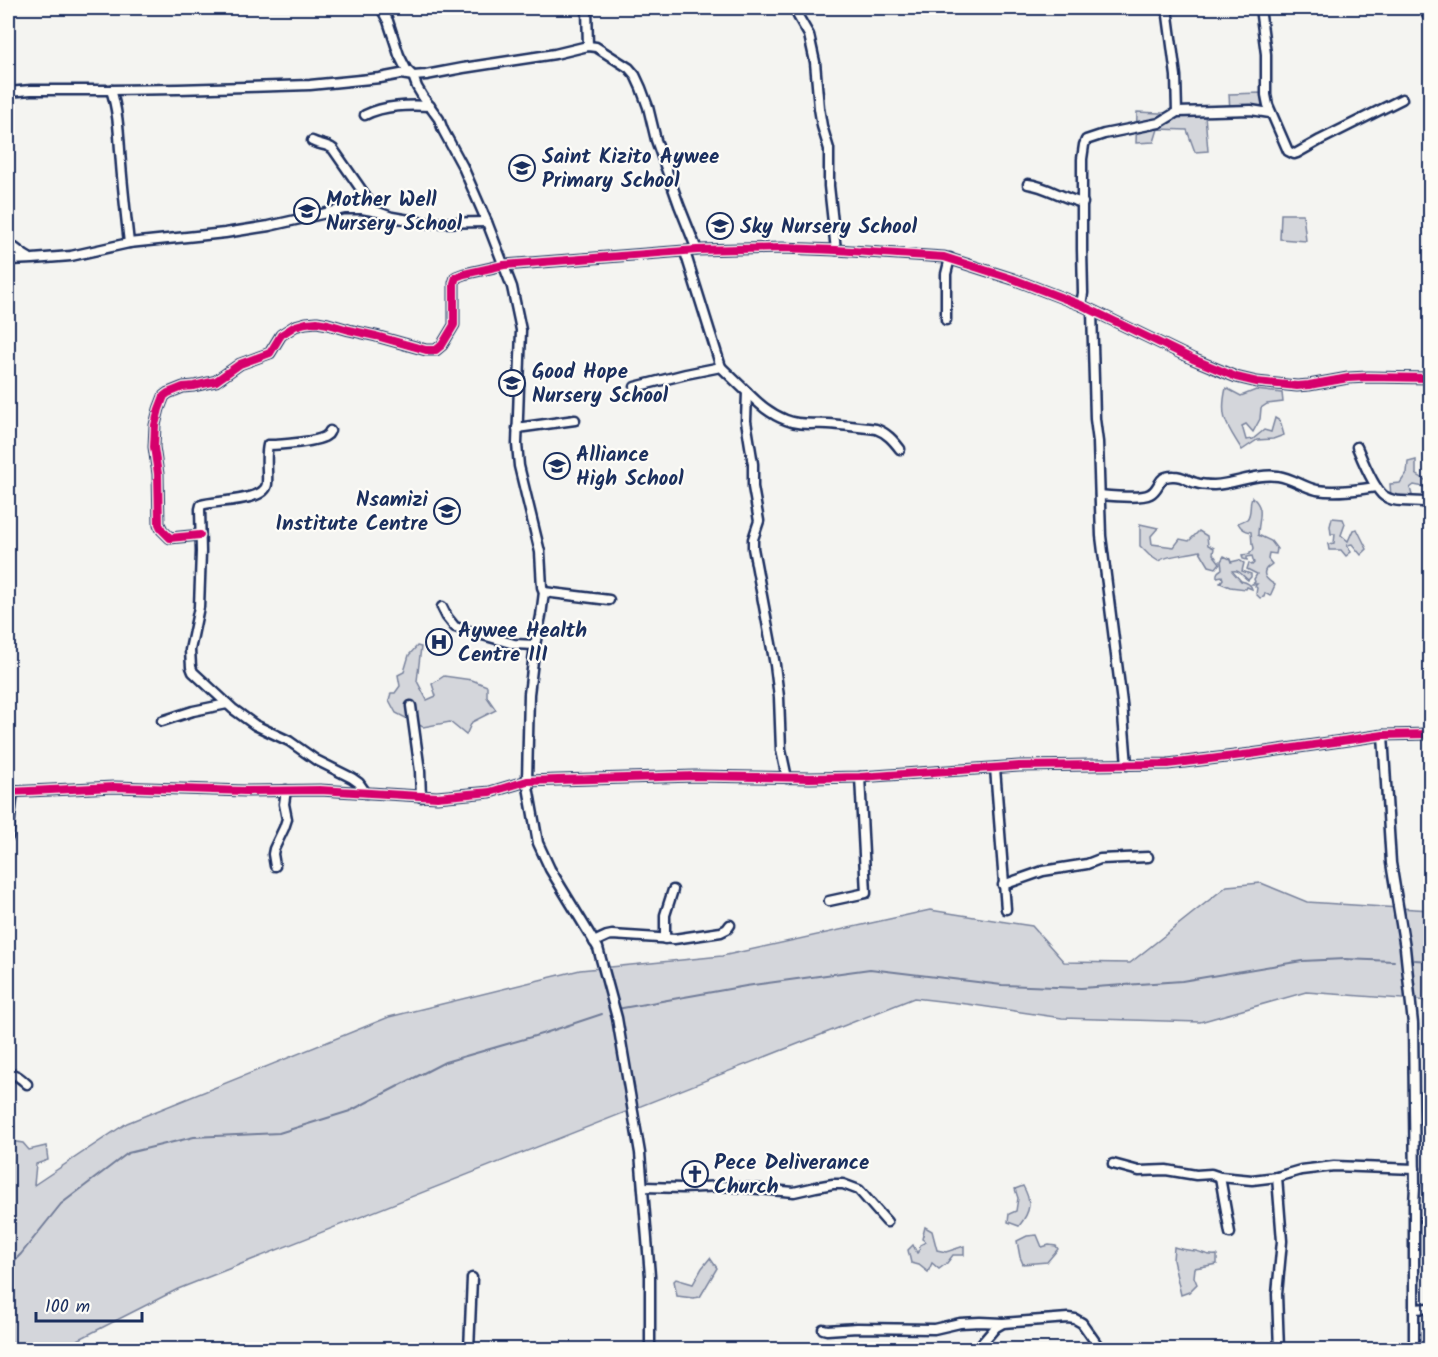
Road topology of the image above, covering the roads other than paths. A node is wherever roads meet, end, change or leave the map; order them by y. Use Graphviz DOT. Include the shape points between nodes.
graph roads {
  1 [pos="381,8"];
  2 [pos="587,8"];
  3 [pos="795,8"];
  4 [pos="1167,8"];
  5 [pos="1260,8"];
  6 [pos="588,46"];
  7 [pos="413,76"];
  8 [pos="111,90"];
  9 [pos="8,92"];
  10 [pos="1402,99"];
  11 [pos="430,105"];
  12 [pos="1177,112"];
  13 [pos="1270,113"];
  14 [pos="365,114"];
  15 [pos="312,141"];
  16 [pos="1028,184"];
  17 [pos="1083,202"];
  18 [pos="374,211"];
  19 [pos="487,222"];
  20 [pos="8,243"];
  21 [pos="129,243"];
  22 [pos="836,249"];
  23 [pos="697,250"];
  24 [pos="685,252"];
  25 [pos="950,258"];
  26 [pos="33,259"];
  27 [pos="8,260"];
  28 [pos="504,265"];
  29 [pos="1081,305"];
  30 [pos="1092,311"];
  31 [pos="946,320"];
  32 [pos="721,367"];
  33 [pos="1431,378"];
  34 [pos="634,387"];
  35 [pos="747,392"];
  36 [pos="575,420"];
  37 [pos="517,428"];
  38 [pos="330,431"];
  39 [pos="1357,447"];
  40 [pos="900,448"];
  41 [pos="1376,487"];
  42 [pos="1100,495"];
  43 [pos="1431,503"];
  44 [pos="200,535"];
  45 [pos="544,592"];
  46 [pos="609,600"];
  47 [pos="442,607"];
  48 [pos="535,645"];
  49 [pos="227,704"];
  50 [pos="411,706"];
  51 [pos="162,721"];
  52 [pos="1431,734"];
  53 [pos="1383,735"];
  54 [pos="1128,765"];
  55 [pos="995,768"];
  56 [pos="861,777"];
  57 [pos="787,778"];
  58 [pos="527,781"];
  59 [pos="286,790"];
  60 [pos="10,792"];
  61 [pos="366,794"];
  62 [pos="421,797"];
  63 [pos="8,837"];
  64 [pos="1148,857"];
  65 [pos="275,866"];
  66 [pos="1004,885"];
  67 [pos="673,890"];
  68 [pos="829,901"];
  69 [pos="1006,909"];
  70 [pos="730,925"];
  71 [pos="665,939"];
  72 [pos="594,942"];
  73 [pos="8,1074"];
  74 [pos="27,1084"];
  75 [pos="1113,1164"];
  76 [pos="1415,1169"];
  77 [pos="1220,1177"];
  78 [pos="1277,1177"];
  79 [pos="643,1187"];
  80 [pos="887,1222"];
  81 [pos="1230,1233"];
  82 [pos="472,1278"];
  83 [pos="1431,1308"];
  84 [pos="1414,1309"];
  85 [pos="1003,1323"];
  86 [pos="823,1329"];
  87 [pos="469,1350"];
  88 [pos="650,1350"];
  89 [pos="976,1350"];
  90 [pos="1101,1350"];
  91 [pos="1278,1350"];
  92 [pos="1414,1350"];
  1 -- 7 [label="street" via="399,55"];
  2 -- 6 [label="street"];
  3 -- 22 [label="street" via="809,35 815,62 819,108 829,149"];
  4 -- 12 [label="street"];
  5 -- 13 [label="street"];
  6 -- 7 [label="street"];
  6 -- 23 [label="street" via="601,49 635,75"];
  7 -- 8 [label="street" via="401,74 310,86"];
  7 -- 11 [label="street"];
  8 -- 9 [label="street"];
  8 -- 21 [label="street"];
  10 -- 13 [label="street" via="1294,154 1288,151"];
  11 -- 14 [label="street" via="380,108"];
  11 -- 19 [label="street"];
  12 -- 13 [label="street"];
  12 -- 17 [label="street" via="1159,123 1086,140 1082,159"];
  15 -- 18 [label="street" via="333,148"];
  16 -- 17 [label="street"];
  17 -- 29 [label="street"];
  18 -- 19 [label="street" via="428,223"];
  18 -- 21 [label="street" via="344,209 225,233"];
  19 -- 28 [label="street"];
  20 -- 26 [label="street"];
  21 -- 26 [label="street"];
  22 -- 23 [label="street"];
  22 -- 25 [label="street"];
  23 -- 24 [label="street"];
  24 -- 28 [label="street"];
  24 -- 32 [label="street"];
  25 -- 29 [label="street"];
  25 -- 31 [label="street"];
  26 -- 27 [label="street"];
  28 -- 37 [label="street" via="521,330"];
  28 -- 44 [label="street" via="456,277 453,325 436,351 328,324 306,323 281,335 270,353 240,364 213,382 183,387 164,396 154,438 159,524 170,538"];
  29 -- 30 [label="street"];
  30 -- 33 [label="street" via="1215,369 1257,382 1297,386 1348,378"];
  30 -- 42 [label="street"];
  32 -- 34 [label="street"];
  32 -- 35 [label="street"];
  35 -- 40 [label="street" via="761,406 787,421 876,429"];
  35 -- 57 [label="street" via="746,421 759,521 753,548 775,665 781,750"];
  36 -- 37 [label="street"];
  37 -- 45 [label="street" via="519,466 540,552"];
  38 -- 44 [label="street" via="324,437 268,445 265,490 201,505"];
  39 -- 41 [label="street"];
  41 -- 42 [label="street" via="1316,490 1275,475 1202,485 1171,476 1161,480 1148,495"];
  41 -- 43 [label="street" via="1388,498"];
  42 -- 54 [label="street" via="1105,578"];
  44 -- 49 [label="street" via="199,607 190,650 191,667"];
  45 -- 46 [label="street"];
  45 -- 48 [label="street"];
  47 -- 48 [label="street" via="455,627 514,644"];
  48 -- 58 [label="street" via="529,694"];
  49 -- 51 [label="street"];
  49 -- 61 [label="street" via="260,729 357,780"];
  50 -- 62 [label="street"];
  52 -- 53 [label="street"];
  53 -- 54 [label="street" via="1168,764"];
  53 -- 76 [label="street" via="1391,863 1413,1024"];
  54 -- 55 [label="street"];
  55 -- 56 [label="street"];
  55 -- 66 [label="street"];
  56 -- 57 [label="street"];
  56 -- 68 [label="street" via="866,893"];
  57 -- 58 [label="street"];
  58 -- 62 [label="street" via="490,792"];
  58 -- 72 [label="street" via="538,843"];
  59 -- 60 [label="street" via="114,787"];
  59 -- 61 [label="street"];
  59 -- 65 [label="street" via="287,819 274,849"];
  60 -- 63 [label="street"];
  61 -- 62 [label="street"];
  64 -- 66 [label="street" via="1100,859 1043,871"];
  66 -- 69 [label="street"];
  67 -- 71 [label="street" via="665,915"];
  70 -- 71 [label="street" via="720,932"];
  71 -- 72 [label="street" via="612,935"];
  72 -- 79 [label="street" via="619,1028 639,1140"];
  73 -- 74 [label="street"];
  75 -- 77 [label="street" via="1139,1171"];
  76 -- 78 [label="street" via="1334,1166"];
  76 -- 84 [label="street"];
  77 -- 78 [label="street"];
  77 -- 81 [label="street"];
  78 -- 91 [label="street" via="1282,1241 1277,1294"];
  79 -- 80 [label="street" via="723,1186 794,1192 843,1184 859,1190"];
  79 -- 88 [label="street" via="650,1276"];
  82 -- 87 [label="street"];
  83 -- 84 [label="street"];
  84 -- 92 [label="street"];
  85 -- 86 [label="street" via="960,1323 934,1329"];
  85 -- 89 [label="street"];
  85 -- 90 [label="street" via="1075,1319"];
}
